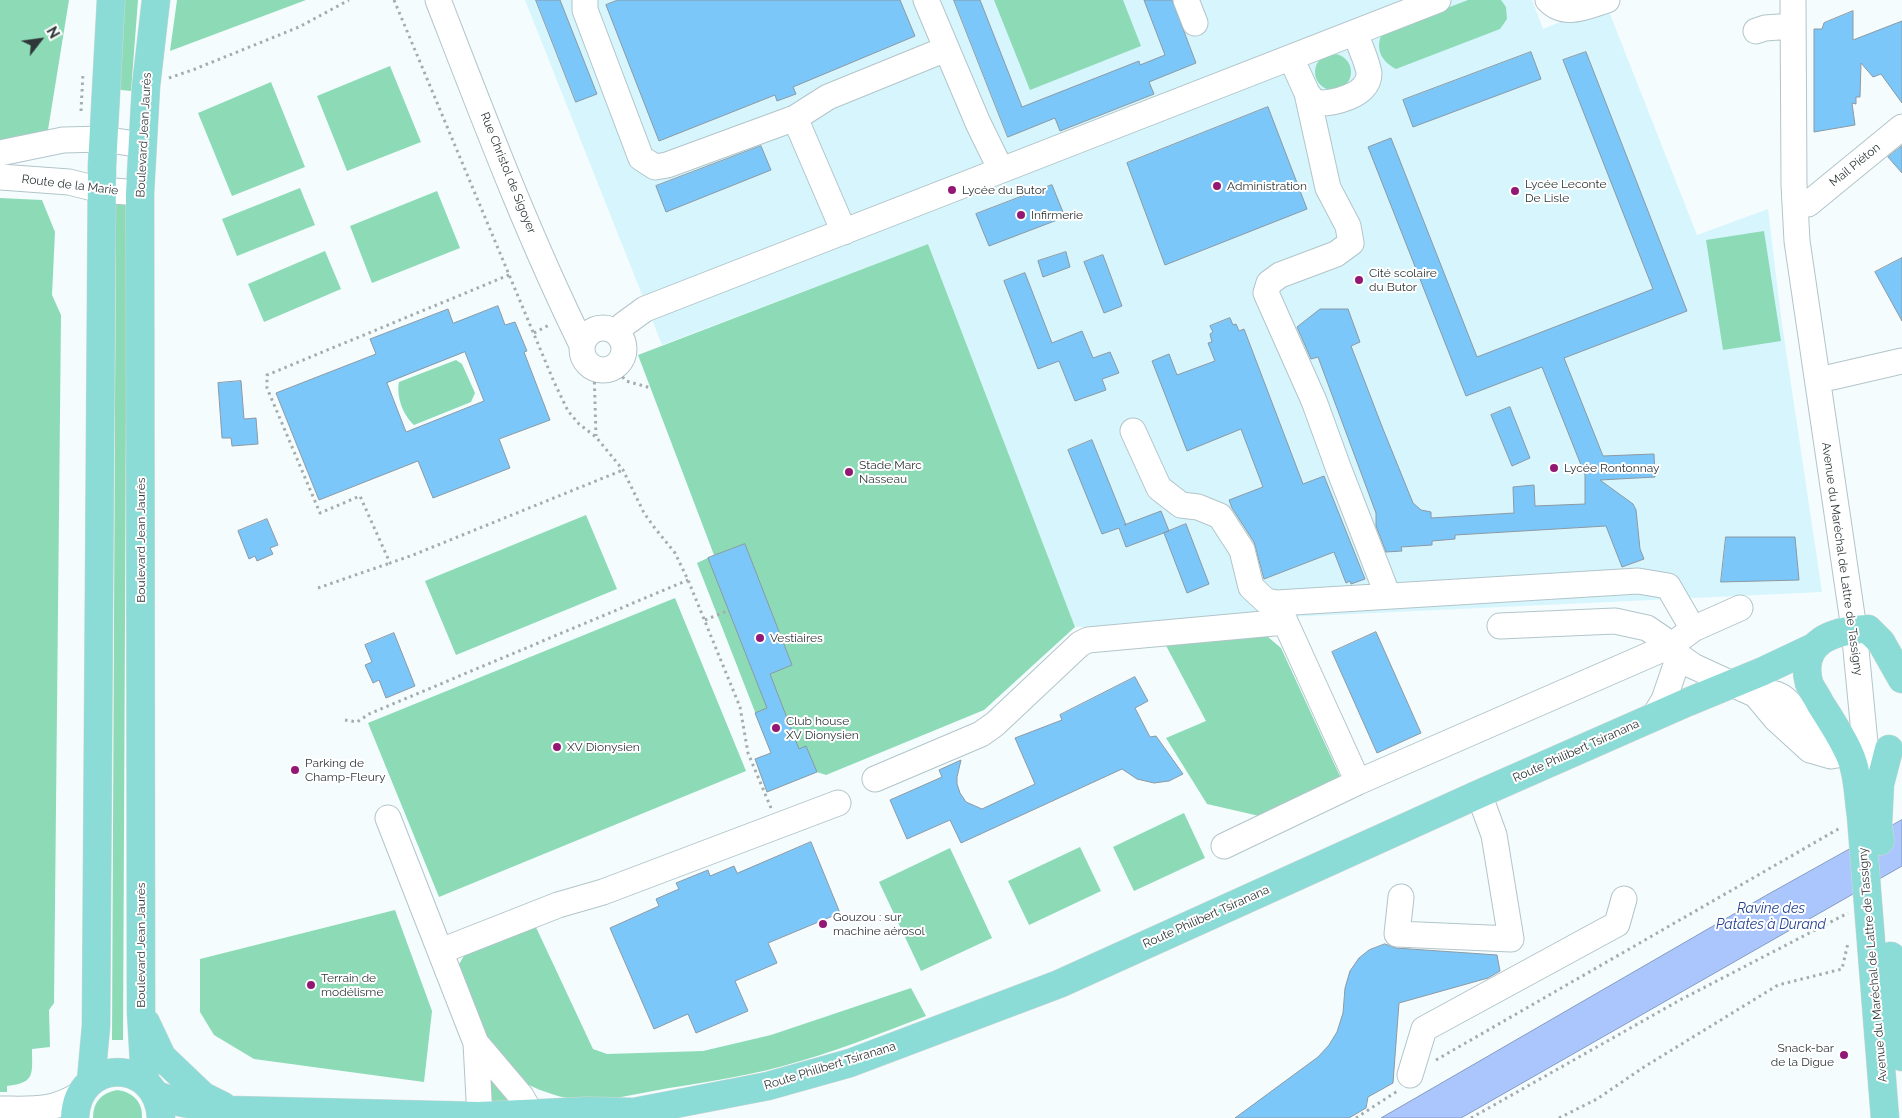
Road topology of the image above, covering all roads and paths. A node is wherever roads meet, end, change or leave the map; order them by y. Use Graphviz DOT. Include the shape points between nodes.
graph roads {
  1 [pos="111,0"];
  2 [pos="156,0"];
  3 [pos="349,0"];
  4 [pos="394,0"];
  5 [pos="438,0"];
  6 [pos="585,0"];
  7 [pos="926,0"];
  8 [pos="1186,0"];
  9 [pos="1438,0"];
  10 [pos="1548,0"];
  11 [pos="1607,0"];
  12 [pos="1779,0"];
  13 [pos="1793,0"];
  14 [pos="1806,0"];
  15 [pos="1195,23"];
  16 [pos="1355,32"];
  17 [pos="946,49"];
  18 [pos="1291,58"];
  19 [pos="169,78"];
  20 [pos="1307,93"];
  21 [pos="796,118"];
  22 [pos="1902,127"];
  23 [pos="103,139"];
  24 [pos="142,145"];
  25 [pos="0,153"];
  26 [pos="1001,170"];
  27 [pos="0,177"];
  28 [pos="101,190"];
  29 [pos="140,193"];
  30 [pos="1808,204"];
  31 [pos="844,232"];
  32 [pos="509,275"];
  33 [pos="619,334"];
  34 [pos="582,345"];
  35 [pos="1902,361"];
  36 [pos="604,368"];
  37 [pos="1832,377"];
  38 [pos="651,388"];
  39 [pos="1133,432"];
  40 [pos="596,436"];
  41 [pos="623,470"];
  42 [pos="390,562"];
  43 [pos="688,580"];
  44 [pos="318,588"];
  45 [pos="1388,596"];
  46 [pos="1740,608"];
  47 [pos="729,610"];
  48 [pos="1281,612"];
  49 [pos="705,620"];
  50 [pos="1500,626"];
  51 [pos="1693,629"];
  52 [pos="1841,635"];
  53 [pos="1675,651"];
  54 [pos="1902,679"];
  55 [pos="1750,684"];
  56 [pos="1810,684"];
  57 [pos="1653,718"];
  58 [pos="345,720"];
  59 [pos="1876,750"];
  60 [pos="875,779"];
  61 [pos="1358,782"];
  62 [pos="1479,794"];
  63 [pos="838,803"];
  64 [pos="388,818"];
  65 [pos="778,826"];
  66 [pos="1869,826"];
  67 [pos="1224,846"];
  68 [pos="1874,892"];
  69 [pos="1401,897"];
  70 [pos="1624,899"];
  71 [pos="1871,937"];
  72 [pos="441,951"];
  73 [pos="141,1011"];
  74 [pos="476,1043"];
  75 [pos="1902,1057"];
  76 [pos="1410,1075"];
  77 [pos="82,1098"];
  78 [pos="154,1098"];
  79 [pos="0,1109"];
  80 [pos="229,1110"];
  81 [pos="639,1114"];
  82 [pos="529,1115"];
  83 [pos="479,1117"];
  84 [pos="1356,1118"];
  85 [pos="1471,1118"];
  86 [pos="1559,1118"];
  87 [pos="1886,1118"];
  88 [pos="1896,1118"];
  1 -- 23 [label="main road"];
  2 -- 24 [label="main road, Boulevard Jean Jaurès"];
  3 -- 19 [label="path" via="298,27"];
  4 -- 32 [label="path"];
  5 -- 34 [label="street, Rue Christol de Sigoyer" via="516,195"];
  6 -- 21 [label="street" via="585,10 641,158 655,167"];
  7 -- 17 [label="street"];
  8 -- 15 [label="street"];
  9 -- 16 [label="street"];
  10 -- 11 [label="street" via="1558,8 1568,10"];
  12 -- 52 [label="street, Avenue du Maréchal de Lattre de Tassigny" via="1767,29 1784,242 1835,593 1834,618"];
  13 -- 52 [label="street, Avenue du Maréchal de Lattre de Tassigny" via="1797,242"];
  14 -- 30 [label="street, Avenue du Maréchal de Lattre de Tassigny"];
  16 -- 18 [label="street"];
  16 -- 20 [label="street" via="1369,73 1366,84 1344,99 1327,104 1315,103"];
  17 -- 21 [label="street" via="828,97"];
  17 -- 26 [label="street"];
  18 -- 20 [label="street"];
  18 -- 26 [label="street"];
  20 -- 45 [label="street" via="1328,188 1348,226 1351,243 1336,254 1280,275 1269,283 1266,293 1314,401"];
  21 -- 31 [label="street"];
  22 -- 30 [label="street, Mail Piéton"];
  23 -- 24 [label="street"];
  23 -- 25 [label="street" via="63,140"];
  23 -- 28 [label="main road"];
  24 -- 29 [label="main road, Boulevard Jean Jaurès"];
  26 -- 31 [label="street"];
  27 -- 28 [label="street, Route de la Marie" via="69,182"];
  28 -- 29 [label="street, Route de la Marie"];
  28 -- 77 [label="main road" via="96,1038"];
  29 -- 73 [label="main road, Boulevard Jean Jaurès"];
  30 -- 37 [label="street, Avenue du Maréchal de Lattre de Tassigny"];
  31 -- 33 [label="street" via="644,309 623,325"];
  32 -- 40 [label="path" via="568,411"];
  32 -- 42 [label="path" via="267,375 267,388 320,512 360,496"];
  33 -- 34 [label="street" via="605,328 594,330"];
  33 -- 36 [label="street" via="625,347 620,362"];
  34 -- 36 [label="street" via="586,363"];
  35 -- 37 [label="street"];
  36 -- 38 [label="path" via="626,381"];
  36 -- 40 [label="path"];
  37 -- 52 [label="street, Avenue du Maréchal de Lattre de Tassigny"];
  39 -- 48 [label="street" via="1159,488 1181,506 1198,507 1220,516 1242,550 1251,587"];
  40 -- 41 [label="path"];
  41 -- 42 [label="path"];
  41 -- 43 [label="path" via="644,513 675,553"];
  42 -- 44 [label="path"];
  43 -- 49 [label="path"];
  43 -- 58 [label="path" via="369,714 357,722"];
  45 -- 48 [label="street"];
  45 -- 51 [label="street" via="1638,581 1668,586"];
  46 -- 51 [label="street"];
  47 -- 49 [label="path"];
  48 -- 60 [label="street" via="1088,640 981,734"];
  48 -- 61 [label="street"];
  49 -- 65 [label="path" via="740,707 748,752"];
  50 -- 53 [label="street" via="1615,621 1648,628"];
  51 -- 53 [label="street"];
  52 -- 54 [label="main road" via="1881,642"];
  52 -- 55 [label="main road, Route Philibert Tsiranana"];
  52 -- 56 [label="main road" via="1806,664"];
  52 -- 59 [label="street, Avenue du Maréchal de Lattre de Tassigny"];
  53 -- 55 [label="street" via="1693,666"];
  53 -- 57 [label="street" via="1664,700"];
  53 -- 61 [label="street"];
  55 -- 56 [label="main road"];
  55 -- 57 [label="main road, Route Philibert Tsiranana"];
  55 -- 59 [label="street" via="1788,701 1820,754 1831,756"];
  56 -- 59 [label="main road"];
  57 -- 62 [label="main road, Route Philibert Tsiranana"];
  59 -- 66 [label="main road, Avenue du Maréchal de Lattre de Tassigny" via="1880,784"];
  59 -- 66 [label="main road, Avenue du Maréchal de Lattre de Tassigny" via="1854,768"];
  61 -- 67 [label="street"];
  62 -- 69 [label="street" via="1494,835 1510,939 1397,934"];
  62 -- 81 [label="main road, Route Philibert Tsiranana" via="1059,984 931,1034 850,1063 768,1086"];
  63 -- 65 [label="street"];
  64 -- 72 [label="street"];
  65 -- 72 [label="street"];
  66 -- 68 [label="main road, Avenue du Maréchal de Lattre de Tassigny"];
  66 -- 76 [label="path"];
  68 -- 71 [label="main road, Avenue du Maréchal de Lattre de Tassigny"];
  68 -- 75 [label="main road, Avenue du Maréchal de Lattre de Tassigny"];
  68 -- 85 [label="path"];
  68 -- 88 [label="street, Avenue du Maréchal de Lattre de Tassigny"];
  70 -- 76 [label="street" via="1617,924 1424,1029"];
  71 -- 86 [label="path" via="1850,934 1842,970 1778,985 1644,1067 1597,1100"];
  71 -- 87 [label="main road, Avenue du Maréchal de Lattre de Tassigny"];
  72 -- 74 [label="street"];
  73 -- 78 [label="main road, Boulevard Jean Jaurès"];
  73 -- 80 [label="main road" via="162,1057 203,1096"];
  74 -- 82 [label="street" via="522,1096"];
  74 -- 83 [label="street"];
  76 -- 84 [label="path" via="1397,1093"];
  77 -- 78 [label="main road" via="103,1074 118,1072 132,1074"];
  77 -- 79 [label="street" via="50,1108"];
  78 -- 80 [label="main road, Route Philibert Tsiranana"];
  80 -- 83 [label="main road, Route Philibert Tsiranana"];
  81 -- 82 [label="main road, Route Philibert Tsiranana" via="588,1111"];
  82 -- 83 [label="main road, Route Philibert Tsiranana"];
}
